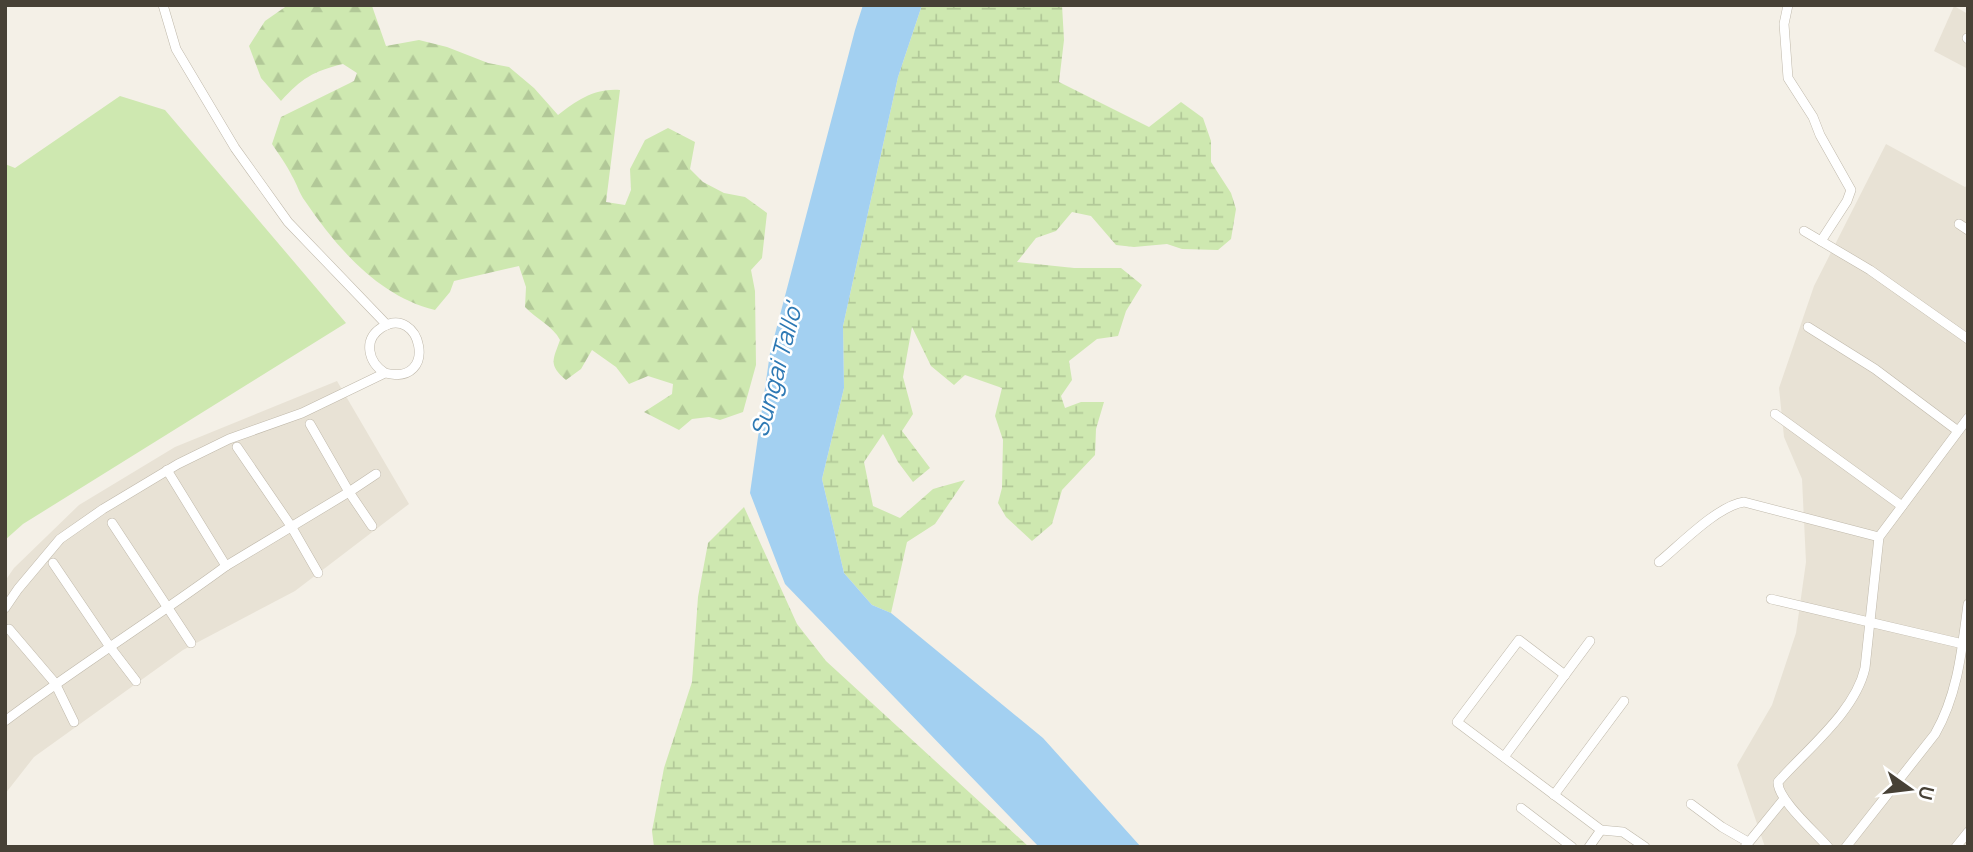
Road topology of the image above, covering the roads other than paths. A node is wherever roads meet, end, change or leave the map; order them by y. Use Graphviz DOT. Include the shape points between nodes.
graph roads {
  1 [pos="163,5"];
  2 [pos="1788,5"];
  3 [pos="1804,231"];
  4 [pos="1821,241"];
  5 [pos="387,325"];
  6 [pos="1808,327"];
  7 [pos="1968,339"];
  8 [pos="384,373"];
  9 [pos="1775,414"];
  10 [pos="1968,418"];
  11 [pos="310,424"];
  12 [pos="1958,431"];
  13 [pos="237,447"];
  14 [pos="167,470"];
  15 [pos="376,474"];
  16 [pos="349,492"];
  17 [pos="1902,506"];
  18 [pos="112,523"];
  19 [pos="291,526"];
  20 [pos="372,526"];
  21 [pos="1879,537"];
  22 [pos="1659,562"];
  23 [pos="54,563"];
  24 [pos="226,566"];
  25 [pos="317,573"];
  26 [pos="1771,600"];
  27 [pos="1968,604"];
  28 [pos="5,608"];
  29 [pos="169,608"];
  30 [pos="1870,622"];
  31 [pos="9,629"];
  32 [pos="1590,641"];
  33 [pos="191,643"];
  34 [pos="1963,644"];
  35 [pos="110,647"];
  36 [pos="1565,675"];
  37 [pos="136,681"];
  38 [pos="55,683"];
  39 [pos="1624,701"];
  40 [pos="5,721"];
  41 [pos="74,722"];
  42 [pos="1504,757"];
  43 [pos="1554,795"];
  44 [pos="1782,795"];
  45 [pos="1691,804"];
  46 [pos="1521,808"];
  47 [pos="1601,830"];
  48 [pos="1968,832"];
  49 [pos="1746,845"];
  50 [pos="1572,847"];
  51 [pos="1589,847"];
  52 [pos="1645,847"];
  53 [pos="1828,847"];
  54 [pos="1846,847"];
  55 [pos="1956,847"];
  1 -- 5 [label="street" via="176,49 235,148 288,222"];
  2 -- 4 [label="street" via="1784,24 1788,78 1851,190"];
  3 -- 4 [label="street"];
  4 -- 7 [label="street"];
  5 -- 8 [label="street" via="374,334 369,348 373,363"];
  5 -- 8 [label="street" via="414,332 420,354 413,367 399,374"];
  6 -- 12 [label="street" via="1875,369"];
  8 -- 14 [label="street"];
  9 -- 17 [label="street"];
  10 -- 12 [label="street"];
  11 -- 16 [label="street"];
  12 -- 17 [label="street"];
  13 -- 19 [label="street"];
  14 -- 24 [label="street"];
  14 -- 28 [label="street" via="60,539"];
  15 -- 16 [label="street"];
  16 -- 19 [label="street"];
  16 -- 20 [label="street"];
  17 -- 21 [label="street"];
  18 -- 29 [label="street"];
  19 -- 24 [label="street"];
  19 -- 25 [label="street"];
  21 -- 22 [label="street" via="1744,502 1710,520"];
  21 -- 30 [label="street"];
  23 -- 35 [label="street"];
  24 -- 29 [label="street"];
  26 -- 30 [label="street"];
  27 -- 34 [label="street"];
  29 -- 33 [label="street"];
  29 -- 35 [label="street"];
  30 -- 34 [label="street"];
  30 -- 44 [label="street" via="1861,684 1843,711 1778,782"];
  31 -- 38 [label="street"];
  32 -- 36 [label="street"];
  34 -- 54 [label="street" via="1952,701 1935,734"];
  35 -- 37 [label="street"];
  35 -- 38 [label="street"];
  36 -- 42 [label="street"];
  36 -- 42 [label="street" via="1519,640 1457,722"];
  38 -- 40 [label="street"];
  38 -- 41 [label="street"];
  39 -- 43 [label="street"];
  42 -- 43 [label="street"];
  43 -- 47 [label="street"];
  44 -- 49 [label="street"];
  44 -- 53 [label="street"];
  45 -- 49 [label="street"];
  46 -- 50 [label="street"];
  47 -- 51 [label="street"];
  47 -- 52 [label="street" via="1623,832"];
  48 -- 55 [label="street"];
}
